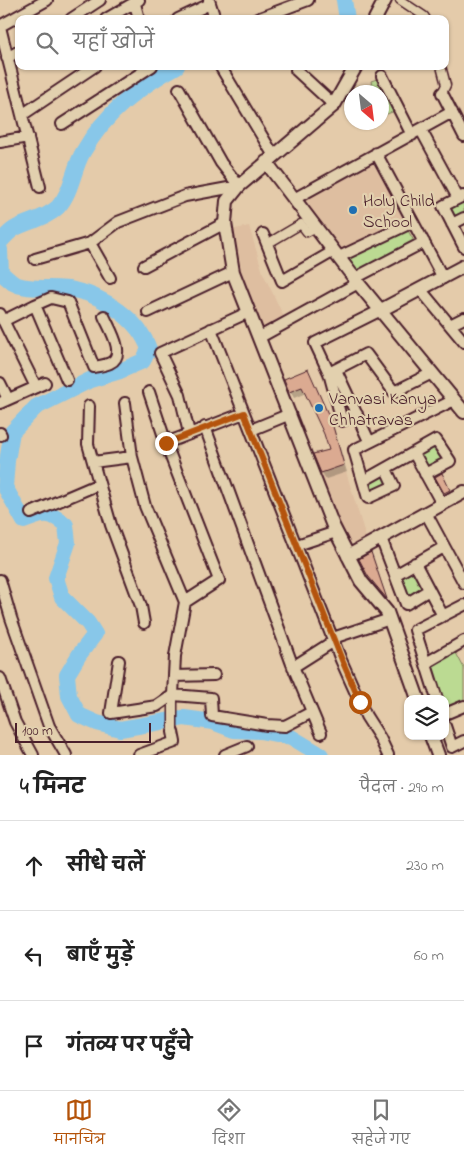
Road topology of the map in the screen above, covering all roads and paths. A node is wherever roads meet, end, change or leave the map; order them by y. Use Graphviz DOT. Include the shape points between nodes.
graph roads {
  1 [pos="46,0"];
  2 [pos="100,0"];
  3 [pos="308,0"];
  4 [pos="385,0"];
  5 [pos="400,0"];
  6 [pos="136,1"];
  7 [pos="209,2"];
  8 [pos="19,15"];
  9 [pos="77,15"];
  10 [pos="113,15"];
  11 [pos="138,15"];
  12 [pos="185,15"];
  13 [pos="214,15"];
  14 [pos="268,15"];
  15 [pos="377,15"];
  16 [pos="422,15"];
  17 [pos="15,18"];
  18 [pos="0,26"];
  19 [pos="15,53"];
  20 [pos="7,58"];
  21 [pos="89,70"];
  22 [pos="152,70"];
  23 [pos="222,70"];
  24 [pos="296,70"];
  25 [pos="354,70"];
  26 [pos="442,70"];
  27 [pos="382,76"];
  28 [pos="179,89"];
  29 [pos="442,92"];
  30 [pos="334,105"];
  31 [pos="452,112"];
  32 [pos="22,115"];
  33 [pos="62,124"];
  34 [pos="421,130"];
  35 [pos="412,135"];
  36 [pos="464,136"];
  37 [pos="28,137"];
  38 [pos="0,142"];
  39 [pos="376,153"];
  40 [pos="270,159"];
  41 [pos="239,186"];
  42 [pos="40,187"];
  43 [pos="461,197"];
  44 [pos="294,199"];
  45 [pos="464,218"];
  46 [pos="413,222"];
  47 [pos="225,223"];
  48 [pos="452,224"];
  49 [pos="316,227"];
  50 [pos="265,239"];
  51 [pos="424,242"];
  52 [pos="90,243"];
  53 [pos="464,247"];
  54 [pos="336,254"];
  55 [pos="35,259"];
  56 [pos="144,266"];
  57 [pos="464,266"];
  58 [pos="232,272"];
  59 [pos="110,278"];
  60 [pos="443,278"];
  61 [pos="357,280"];
  62 [pos="420,290"];
  63 [pos="35,305"];
  64 [pos="381,310"];
  65 [pos="148,312"];
  66 [pos="249,312"];
  67 [pos="104,316"];
  68 [pos="2,318"];
  69 [pos="464,318"];
  70 [pos="450,325"];
  71 [pos="211,330"];
  72 [pos="260,337"];
  73 [pos="464,342"];
  74 [pos="333,371"];
  75 [pos="432,373"];
  76 [pos="67,380"];
  77 [pos="0,383"];
  78 [pos="149,392"];
  79 [pos="454,400"];
  80 [pos="4,401"];
  81 [pos="125,403"];
  82 [pos="89,406"];
  83 [pos="464,412"];
  84 [pos="244,413"];
  85 [pos="290,414"];
  86 [pos="357,414"];
  87 [pos="205,428"];
  88 [pos="251,430"];
  89 [pos="190,433"];
  90 [pos="370,441"];
  91 [pos="166,443"];
  92 [pos="414,453"];
  93 [pos="132,457"];
  94 [pos="92,462"];
  95 [pos="386,469"];
  96 [pos="425,474"];
  97 [pos="363,481"];
  98 [pos="99,484"];
  99 [pos="464,492"];
  100 [pos="442,504"];
  101 [pos="31,513"];
  102 [pos="426,513"];
  103 [pos="336,532"];
  104 [pos="382,538"];
  105 [pos="297,545"];
  106 [pos="444,547"];
  107 [pos="348,556"];
  108 [pos="415,563"];
  109 [pos="395,575"];
  110 [pos="0,580"];
  111 [pos="464,583"];
  112 [pos="429,590"];
  113 [pos="185,602"];
  114 [pos="464,605"];
  115 [pos="442,616"];
  116 [pos="11,618"];
  117 [pos="390,619"];
  118 [pos="0,621"];
  119 [pos="144,623"];
  120 [pos="334,640"];
  121 [pos="461,643"];
  122 [pos="464,654"];
  123 [pos="119,660"];
  124 [pos="426,663"];
  125 [pos="293,667"];
  126 [pos="214,675"];
  127 [pos="174,676"];
  128 [pos="0,678"];
  129 [pos="173,695"];
  130 [pos="417,695"];
  131 [pos="436,695"];
  132 [pos="464,706"];
  133 [pos="312,712"];
  134 [pos="449,712"];
  135 [pos="173,732"];
  136 [pos="321,733"];
  137 [pos="449,738"];
  138 [pos="433,740"];
  139 [pos="464,741"];
  140 [pos="247,746"];
  141 [pos="33,755"];
  142 [pos="66,755"];
  143 [pos="139,755"];
  144 [pos="225,755"];
  145 [pos="388,755"];
  146 [pos="438,755"];
  1 -- 8 [label="street"];
  2 -- 9 [label="street"];
  3 -- 14 [label="street"];
  4 -- 15 [label="street"];
  5 -- 16 [label="street"];
  6 -- 10 [label="street"];
  6 -- 11 [label="street"];
  7 -- 12 [label="street"];
  7 -- 13 [label="street"];
  17 -- 18 [label="street"];
  18 -- 20 [label="street"];
  19 -- 20 [label="street"];
  20 -- 32 [label="street"];
  21 -- 32 [label="street"];
  22 -- 33 [label="street"];
  23 -- 40 [label="street"];
  24 -- 30 [label="street"];
  25 -- 30 [label="street"];
  26 -- 29 [label="street" via="446,85"];
  27 -- 35 [label="street"];
  28 -- 41 [label="street" via="221,163"];
  29 -- 31 [label="street"];
  30 -- 40 [label="street"];
  31 -- 34 [label="street"];
  31 -- 36 [label="street"];
  32 -- 37 [label="street"];
  34 -- 35 [label="street"];
  34 -- 43 [label="street"];
  35 -- 39 [label="street"];
  37 -- 38 [label="street"];
  37 -- 42 [label="street"];
  39 -- 44 [label="street"];
  39 -- 46 [label="street"];
  40 -- 41 [label="street"];
  40 -- 44 [label="street"];
  41 -- 47 [label="street" via="227,201"];
  41 -- 52 [label="street" via="185,196 118,222"];
  43 -- 48 [label="street" via="443,206"];
  44 -- 49 [label="street"];
  45 -- 48 [label="street"];
  46 -- 51 [label="street"];
  46 -- 54 [label="street"];
  47 -- 56 [label="street"];
  47 -- 58 [label="street"];
  48 -- 53 [label="street"];
  49 -- 50 [label="street" via="307,232 301,224"];
  49 -- 54 [label="street"];
  50 -- 54 [label="street" via="282,281"];
  51 -- 60 [label="street"];
  51 -- 61 [label="street"];
  52 -- 55 [label="street"];
  52 -- 59 [label="street"];
  54 -- 61 [label="street"];
  57 -- 60 [label="street"];
  58 -- 65 [label="street"];
  58 -- 66 [label="street"];
  60 -- 62 [label="street"];
  61 -- 64 [label="street"];
  61 -- 72 [label="street"];
  62 -- 64 [label="street"];
  62 -- 70 [label="street"];
  63 -- 67 [label="street" via="50,298 68,302 94,367 112,363 119,350"];
  63 -- 68 [label="street"];
  63 -- 76 [label="street"];
  64 -- 74 [label="street" via="315,343"];
  64 -- 75 [label="street"];
  66 -- 71 [label="street"];
  66 -- 72 [label="street"];
  68 -- 80 [label="street" via="40,385"];
  69 -- 70 [label="street"];
  70 -- 73 [label="street"];
  71 -- 84 [label="street"];
  71 -- 89 [label="street" via="160,353 180,395"];
  72 -- 85 [label="street"];
  74 -- 75 [label="street" via="366,354 394,392"];
  74 -- 86 [label="street"];
  74 -- 86 [label="street" via="342,421"];
  75 -- 79 [label="street"];
  77 -- 80 [label="street"];
  78 -- 91 [label="street"];
  79 -- 83 [label="street"];
  79 -- 90 [label="street"];
  81 -- 93 [label="street"];
  82 -- 94 [label="street" via="88,444"];
  84 -- 87 [label="street"];
  84 -- 88 [label="street"];
  85 -- 88 [label="street"];
  85 -- 103 [label="street"];
  86 -- 90 [label="street"];
  87 -- 89 [label="street"];
  87 -- 125 [label="street"];
  88 -- 105 [label="street"];
  89 -- 91 [label="street"];
  90 -- 97 [label="street" via="354,450"];
  91 -- 113 [label="street" via="219,580"];
  92 -- 95 [label="street"];
  92 -- 96 [label="street"];
  92 -- 96 [label="street" via="436,440 450,461"];
  93 -- 94 [label="street"];
  93 -- 113 [label="street" via="145,506"];
  94 -- 98 [label="street"];
  95 -- 97 [label="street"];
  95 -- 97 [label="street" via="394,486 368,498"];
  96 -- 100 [label="street"];
  98 -- 101 [label="street"];
  98 -- 119 [label="street"];
  99 -- 100 [label="street"];
  100 -- 102 [label="street"];
  102 -- 104 [label="street"];
  102 -- 106 [label="street"];
  103 -- 105 [label="street"];
  103 -- 107 [label="street"];
  104 -- 107 [label="street"];
  104 -- 109 [label="street"];
  105 -- 120 [label="street"];
  106 -- 108 [label="street"];
  106 -- 111 [label="street"];
  107 -- 117 [label="street" via="361,581 388,612"];
  108 -- 109 [label="street"];
  108 -- 112 [label="street"];
  109 -- 112 [label="street" via="406,604"];
  110 -- 116 [label="street"];
  112 -- 115 [label="street"];
  113 -- 127 [label="street"];
  114 -- 115 [label="street"];
  115 -- 124 [label="street" via="416,630"];
  116 -- 118 [label="street"];
  116 -- 142 [label="street" via="49,726"];
  117 -- 120 [label="street"];
  117 -- 130 [label="street"];
  120 -- 125 [label="street"];
  120 -- 145 [label="street" via="366,716"];
  121 -- 122 [label="street"];
  121 -- 124 [label="street"];
  123 -- 129 [label="street" via="111,713 157,706"];
  124 -- 131 [label="street"];
  125 -- 133 [label="street"];
  126 -- 127 [label="street"];
  127 -- 129 [label="street"];
  128 -- 141 [label="street" via="15,722"];
  129 -- 133 [label="street" via="211,698 212,716 267,725 285,726"];
  129 -- 135 [label="street"];
  132 -- 134 [label="street"];
  133 -- 136 [label="street"];
  135 -- 143 [label="street" via="175,742"];
  137 -- 139 [label="street" via="452,747"];
  138 -- 146 [label="street"];
  140 -- 144 [label="street"];
}
